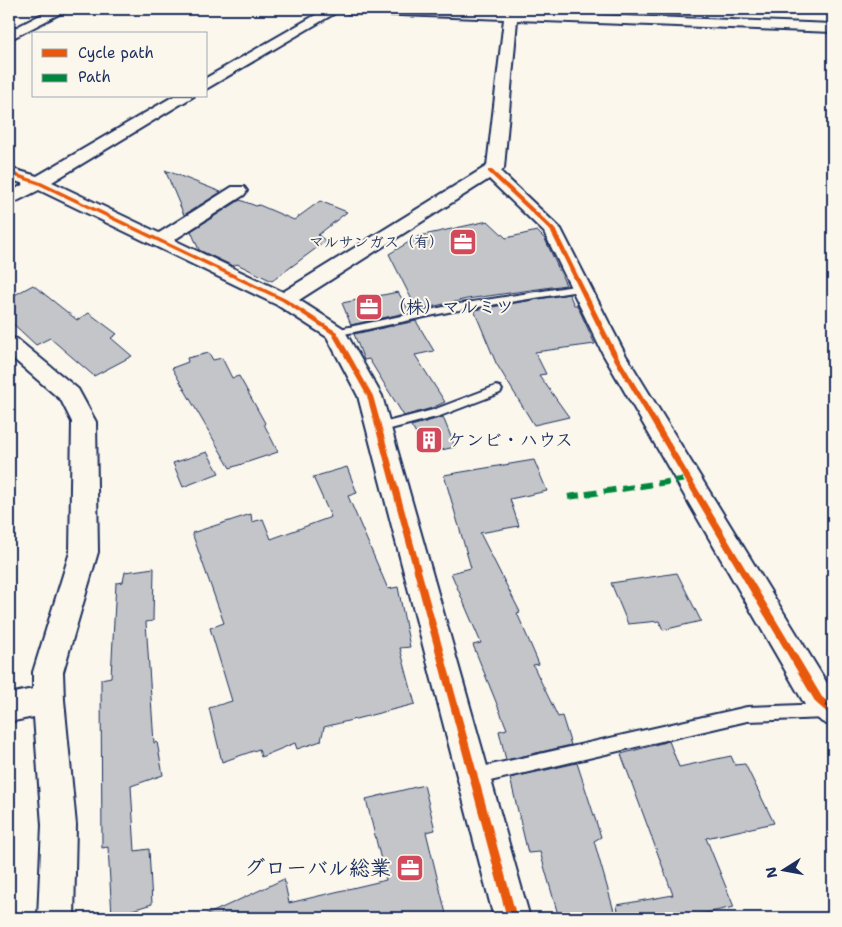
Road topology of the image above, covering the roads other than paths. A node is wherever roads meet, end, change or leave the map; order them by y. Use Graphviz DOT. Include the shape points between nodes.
graph roads {
  1 [pos="62,9"];
  2 [pos="335,9"];
  3 [pos="348,9"];
  4 [pos="506,13"];
  5 [pos="833,28"];
  6 [pos="9,36"];
  7 [pos="208,83"];
  8 [pos="183,98"];
  9 [pos="490,171"];
  10 [pos="9,173"];
  11 [pos="39,183"];
  12 [pos="238,190"];
  13 [pos="9,200"];
  14 [pos="159,240"];
  15 [pos="581,288"];
  16 [pos="284,300"];
  17 [pos="335,333"];
  18 [pos="9,344"];
  19 [pos="496,390"];
  20 [pos="379,428"];
  21 [pos="48,700"];
  22 [pos="9,708"];
  23 [pos="832,712"];
  24 [pos="474,777"];
  25 [pos="56,918"];
  26 [pos="512,918"];
  1 -- 6 [label="street"];
  2 -- 7 [label="street"];
  3 -- 4 [label="street"];
  4 -- 5 [label="street"];
  4 -- 9 [label="street" via="495,168"];
  8 -- 11 [label="street"];
  9 -- 15 [label="street" via="552,229"];
  9 -- 16 [label="street"];
  10 -- 11 [label="street"];
  11 -- 13 [label="street"];
  11 -- 14 [label="street"];
  12 -- 14 [label="street"];
  14 -- 16 [label="street"];
  15 -- 17 [label="lane" via="453,308"];
  15 -- 23 [label="street" via="614,354 819,700"];
  16 -- 17 [label="street"];
  17 -- 20 [label="street" via="370,396"];
  18 -- 21 [label="street" via="70,395 84,422 84,552 48,672"];
  19 -- 20 [label="lane" via="436,413"];
  20 -- 24 [label="street"];
  21 -- 22 [label="street"];
  21 -- 25 [label="street" via="59,825"];
  23 -- 24 [label="lane" via="747,714"];
  24 -- 26 [label="street"];
}
